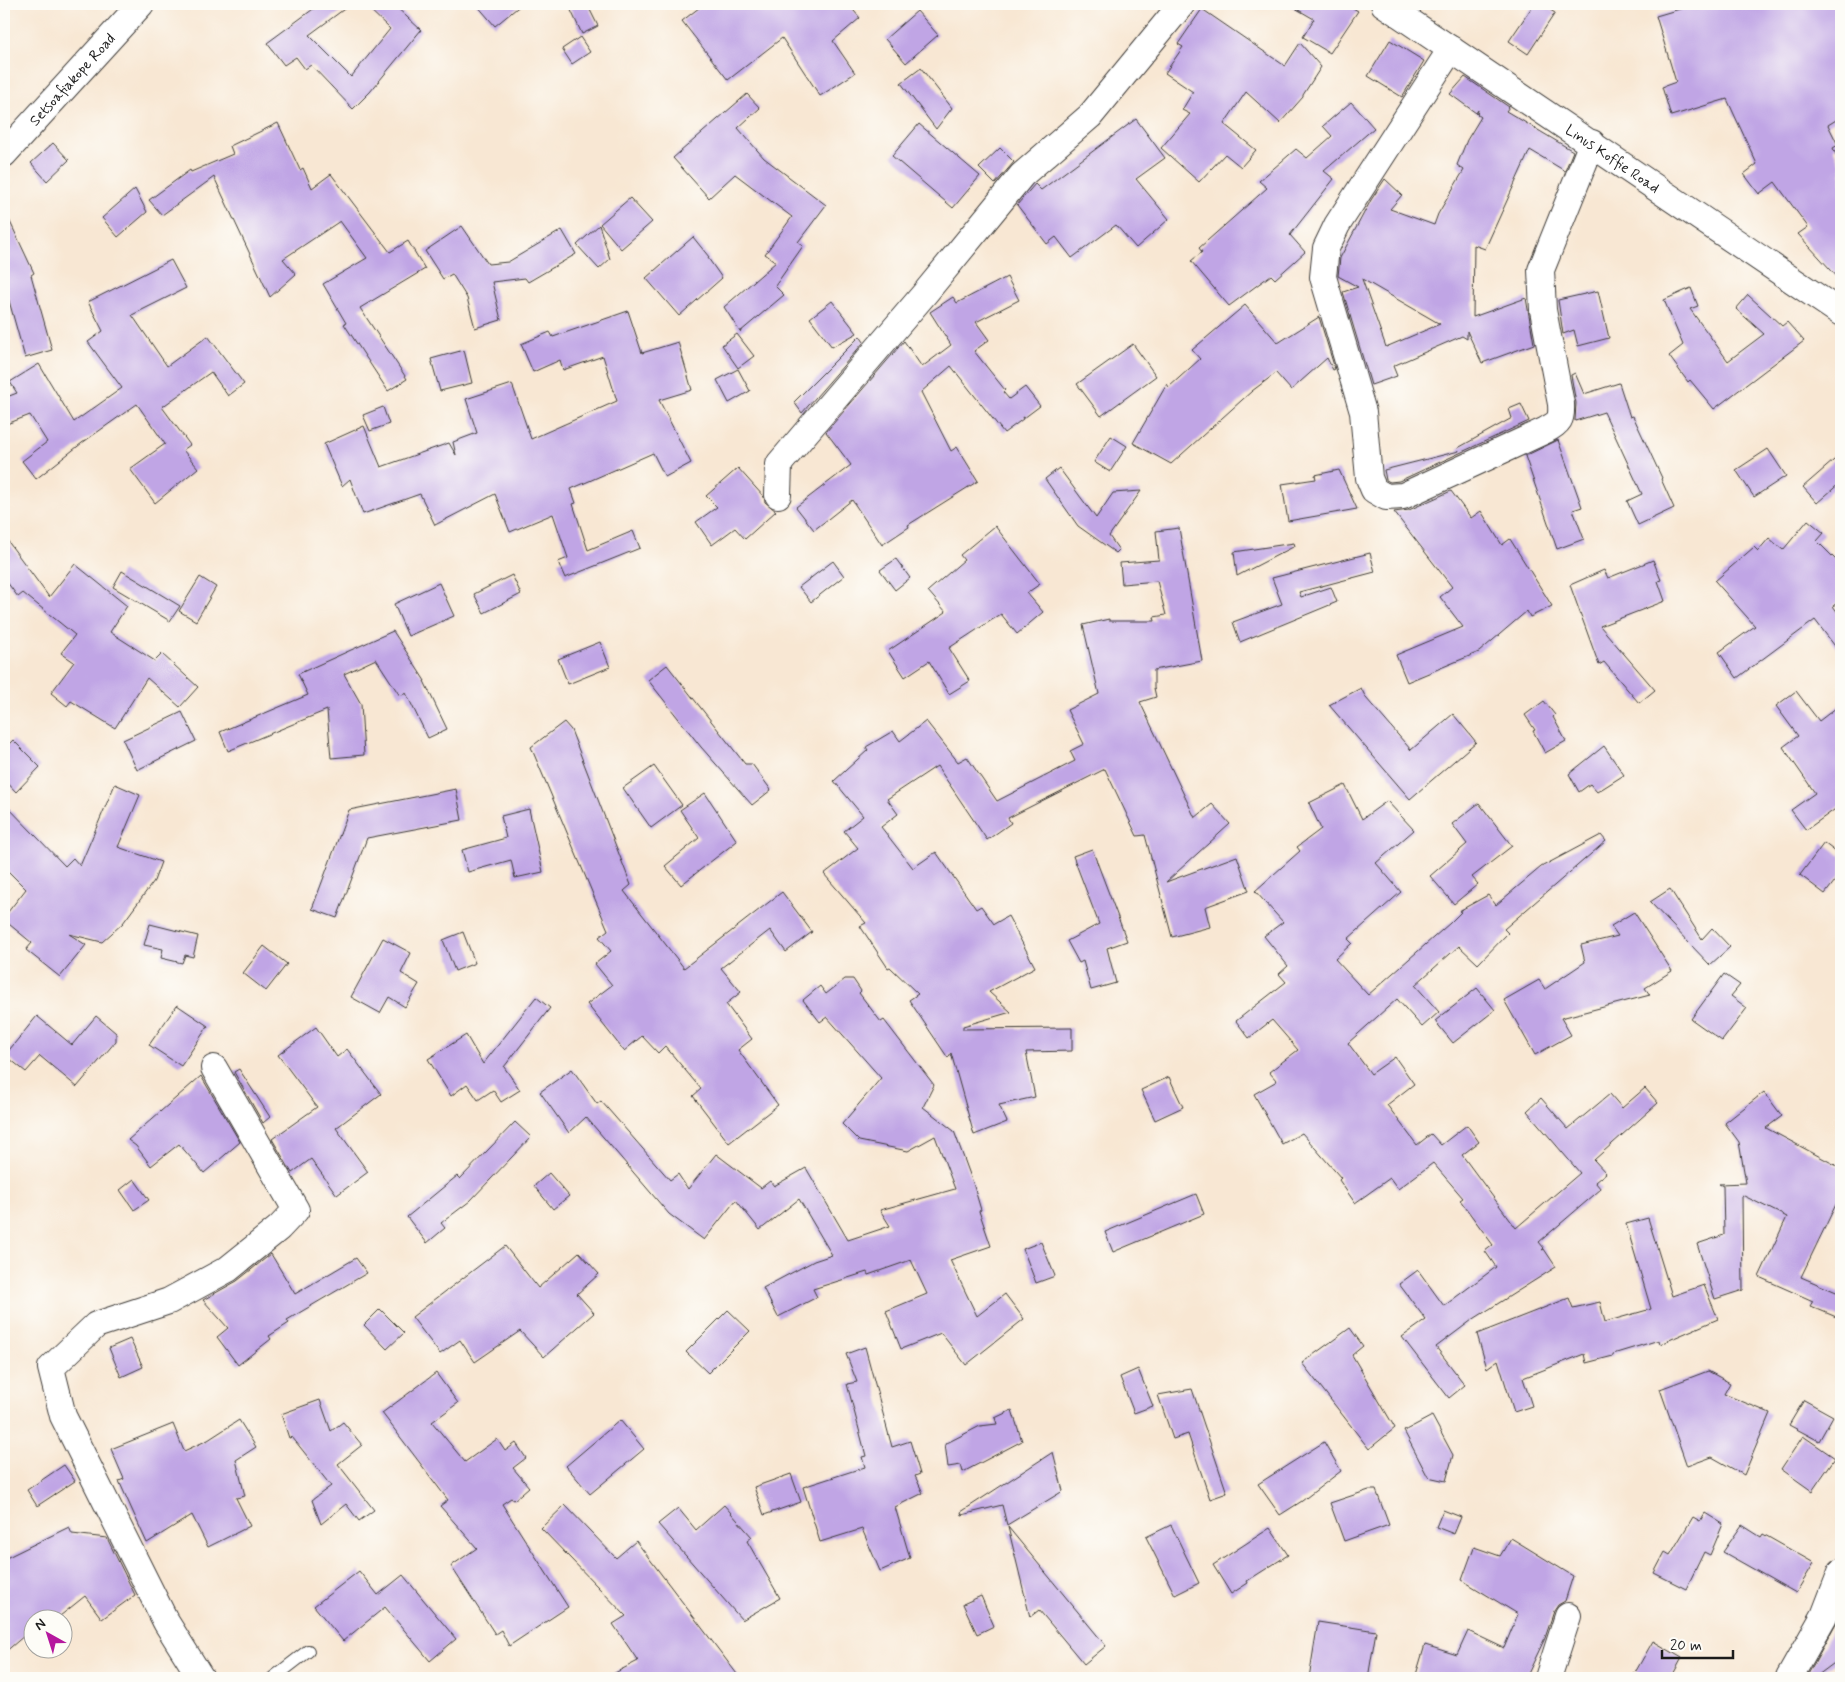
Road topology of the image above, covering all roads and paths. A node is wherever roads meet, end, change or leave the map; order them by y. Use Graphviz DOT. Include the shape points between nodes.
graph roads {
  1 [pos="141,4"];
  2 [pos="1182,4"];
  3 [pos="1397,7"];
  4 [pos="1451,49"];
  5 [pos="1592,143"];
  6 [pos="4,154"];
  7 [pos="1841,313"];
  8 [pos="778,495"];
  9 [pos="214,1068"];
  10 [pos="1841,1572"];
  11 [pos="1568,1616"];
  12 [pos="308,1651"];
  13 [pos="201,1678"];
  14 [pos="273,1678"];
  15 [pos="1548,1678"];
  16 [pos="1788,1678"];
  1 -- 6 [label="street, Setsoafiakope Road"];
  2 -- 8 [label="street" via="1090,116 1022,175 779,464"];
  3 -- 4 [label="street, Linus Koffie Road"];
  4 -- 5 [label="street, Linus Koffie Road"];
  4 -- 5 [label="street" via="1337,225 1326,248 1323,277 1363,412 1369,478 1374,490 1386,497 1403,496 1559,422 1561,404 1543,310 1541,270"];
  5 -- 7 [label="street, Linus Koffie Road"];
  9 -- 13 [label="street" via="296,1210 228,1269 169,1301 96,1325 51,1368 63,1416 166,1622"];
  10 -- 16 [label="street" via="1824,1616"];
  11 -- 15 [label="street"];
  12 -- 14 [label="lane"];
}
